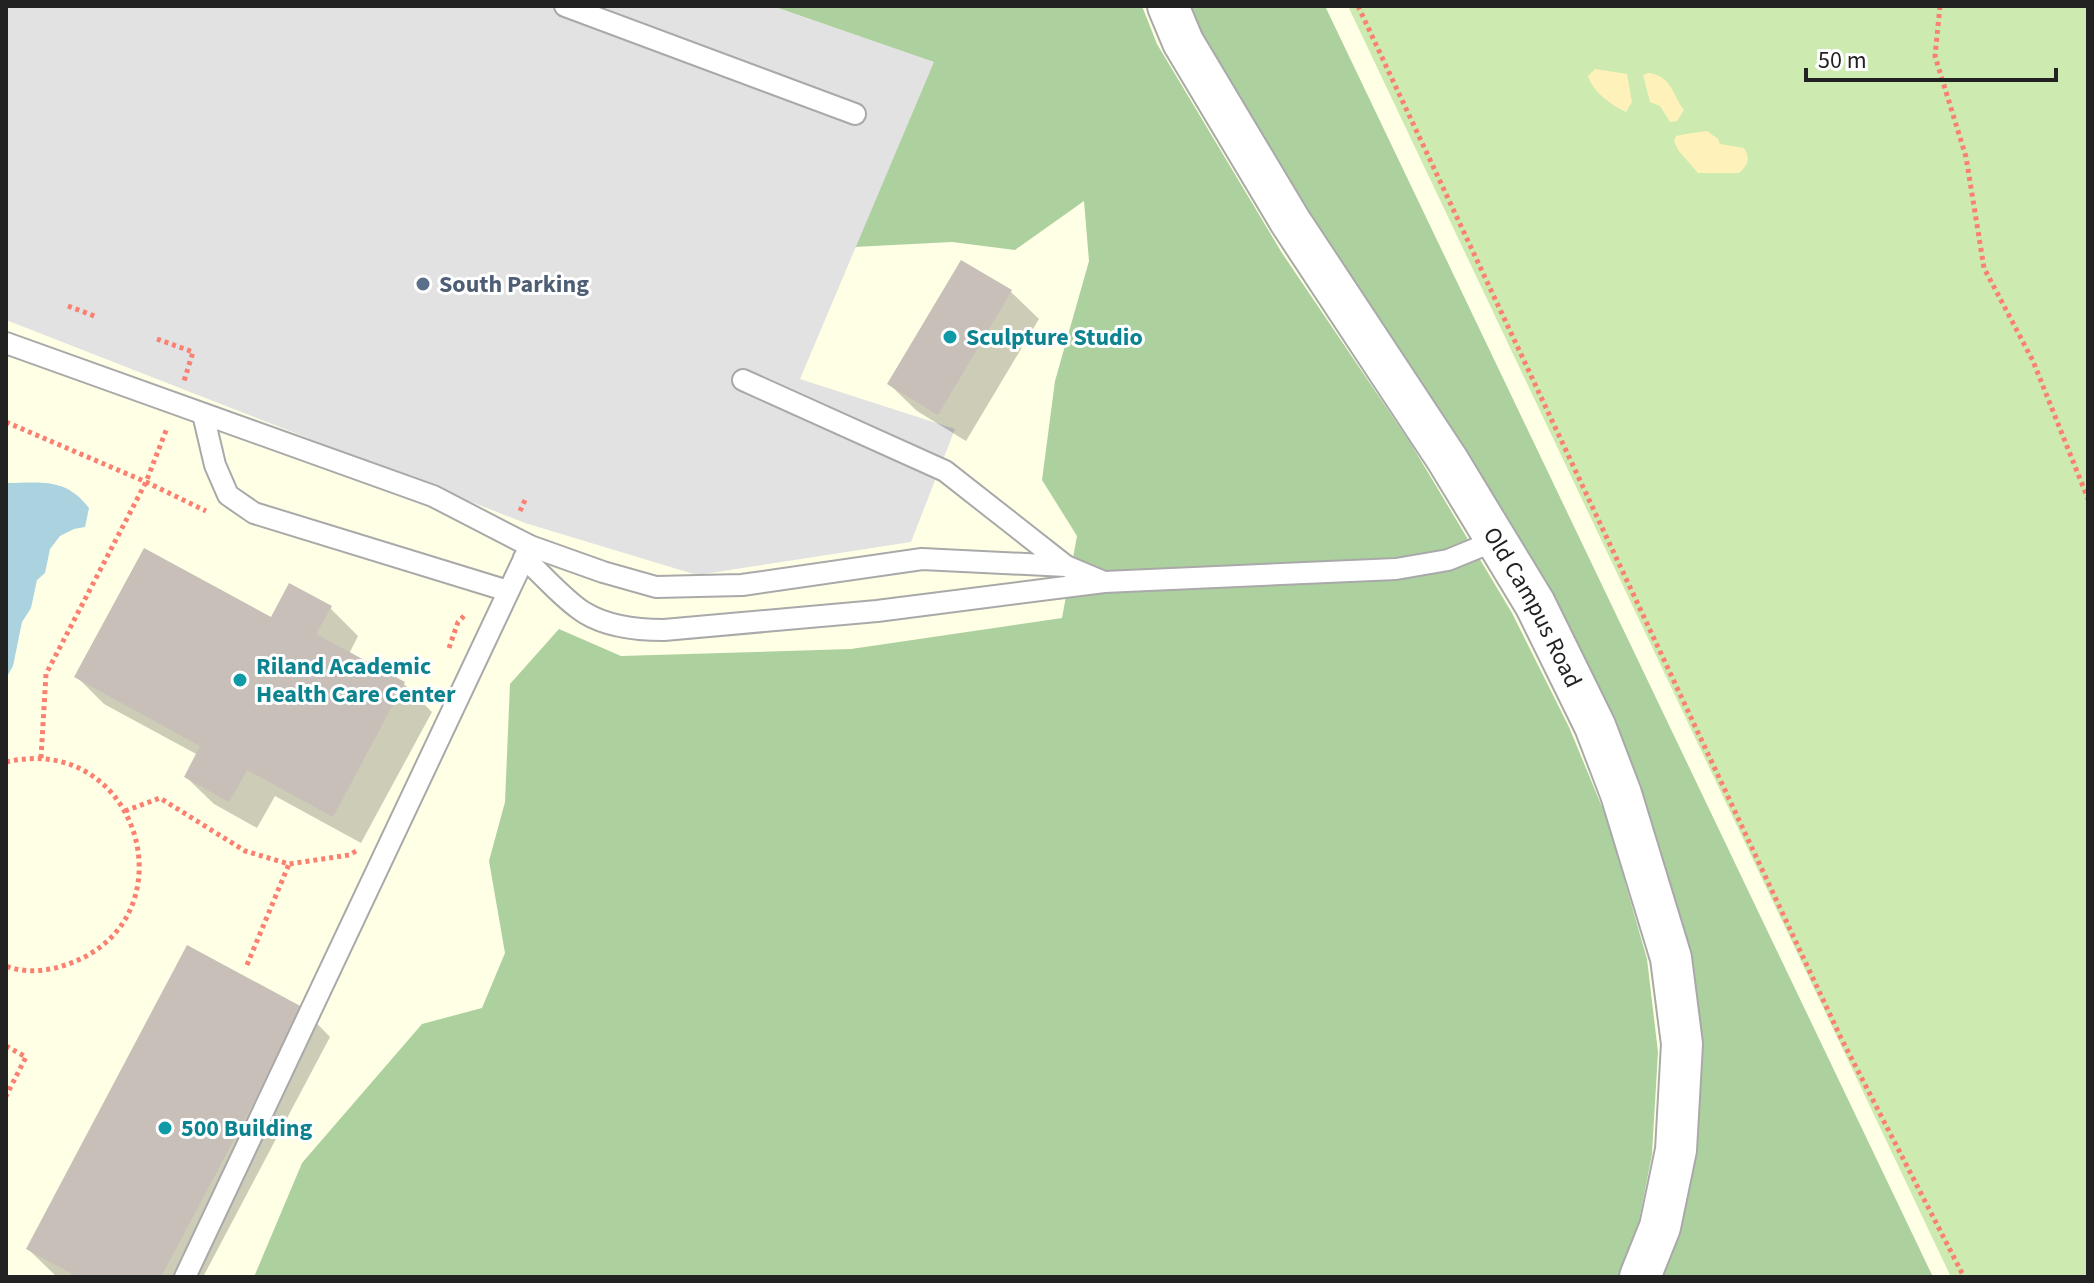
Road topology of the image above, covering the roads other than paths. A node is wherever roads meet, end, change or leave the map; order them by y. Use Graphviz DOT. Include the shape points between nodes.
graph roads {
  1 [pos="565,6"];
  2 [pos="1168,6"];
  3 [pos="855,114"];
  4 [pos="6,343"];
  5 [pos="743,380"];
  6 [pos="203,414"];
  7 [pos="1497,540"];
  8 [pos="522,547"];
  9 [pos="1066,566"];
  10 [pos="1104,582"];
  11 [pos="500,588"];
  12 [pos="185,1277"];
  13 [pos="1640,1277"];
  1 -- 3 [label="lane"];
  2 -- 7 [label="street, Old Campus Road" via="1183,42 1290,221"];
  4 -- 6 [label="lane"];
  5 -- 9 [label="lane" via="945,471"];
  6 -- 8 [label="lane" via="433,496"];
  6 -- 11 [label="lane" via="228,495 254,513"];
  7 -- 10 [label="lane" via="1448,560 1396,569"];
  7 -- 13 [label="street, Old Campus Road" via="1595,726 1671,958 1682,1044 1676,1150 1660,1227"];
  8 -- 9 [label="lane" via="656,587 742,585 922,559"];
  8 -- 10 [label="lane" via="584,613 639,630 877,611"];
  8 -- 11 [label="lane"];
  9 -- 10 [label="lane"];
  11 -- 12 [label="lane"];
}
